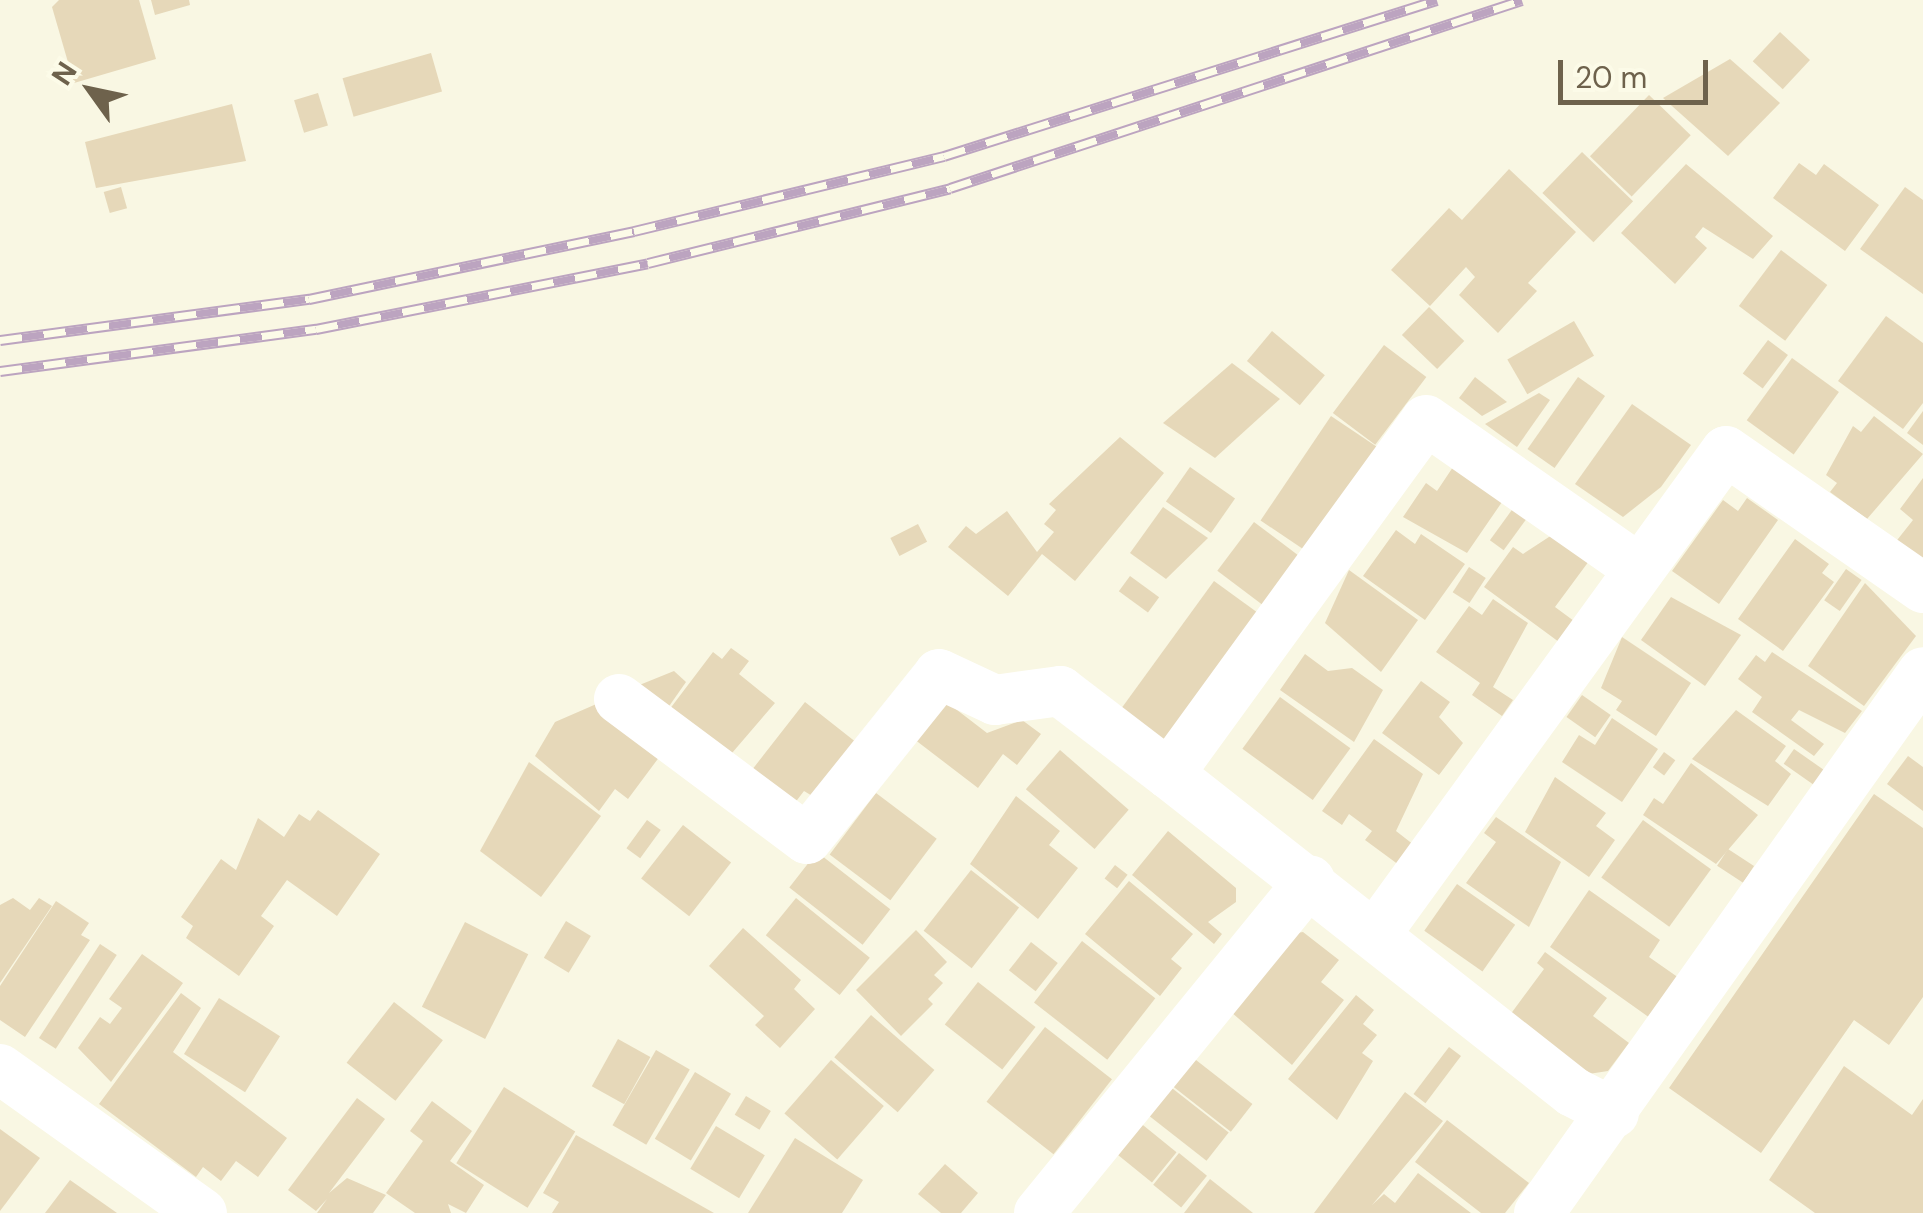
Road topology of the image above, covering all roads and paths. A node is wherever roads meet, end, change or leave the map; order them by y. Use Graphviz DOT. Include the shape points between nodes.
graph roads {
  1 [pos="1638,568"];
  2 [pos="1923,588"];
  3 [pos="1923,672"];
  4 [pos="619,699"];
  5 [pos="1169,774"];
  6 [pos="1310,881"];
  7 [pos="1377,932"];
  8 [pos="0,1069"];
  9 [pos="1614,1113"];
  10 [pos="1561,1205"];
  11 [pos="202,1213"];
  12 [pos="1039,1213"];
  1 -- 2 [label="street" via="1726,450"];
  1 -- 5 [label="street" via="1426,420"];
  1 -- 7 [label="street"];
  3 -- 9 [label="street"];
  4 -- 5 [label="street" via="808,839 939,674 995,700 1060,690"];
  5 -- 6 [label="street"];
  6 -- 7 [label="street"];
  6 -- 12 [label="street"];
  7 -- 9 [label="street" via="1573,1092"];
  8 -- 11 [label="street"];
  9 -- 10 [label="street"];
}
